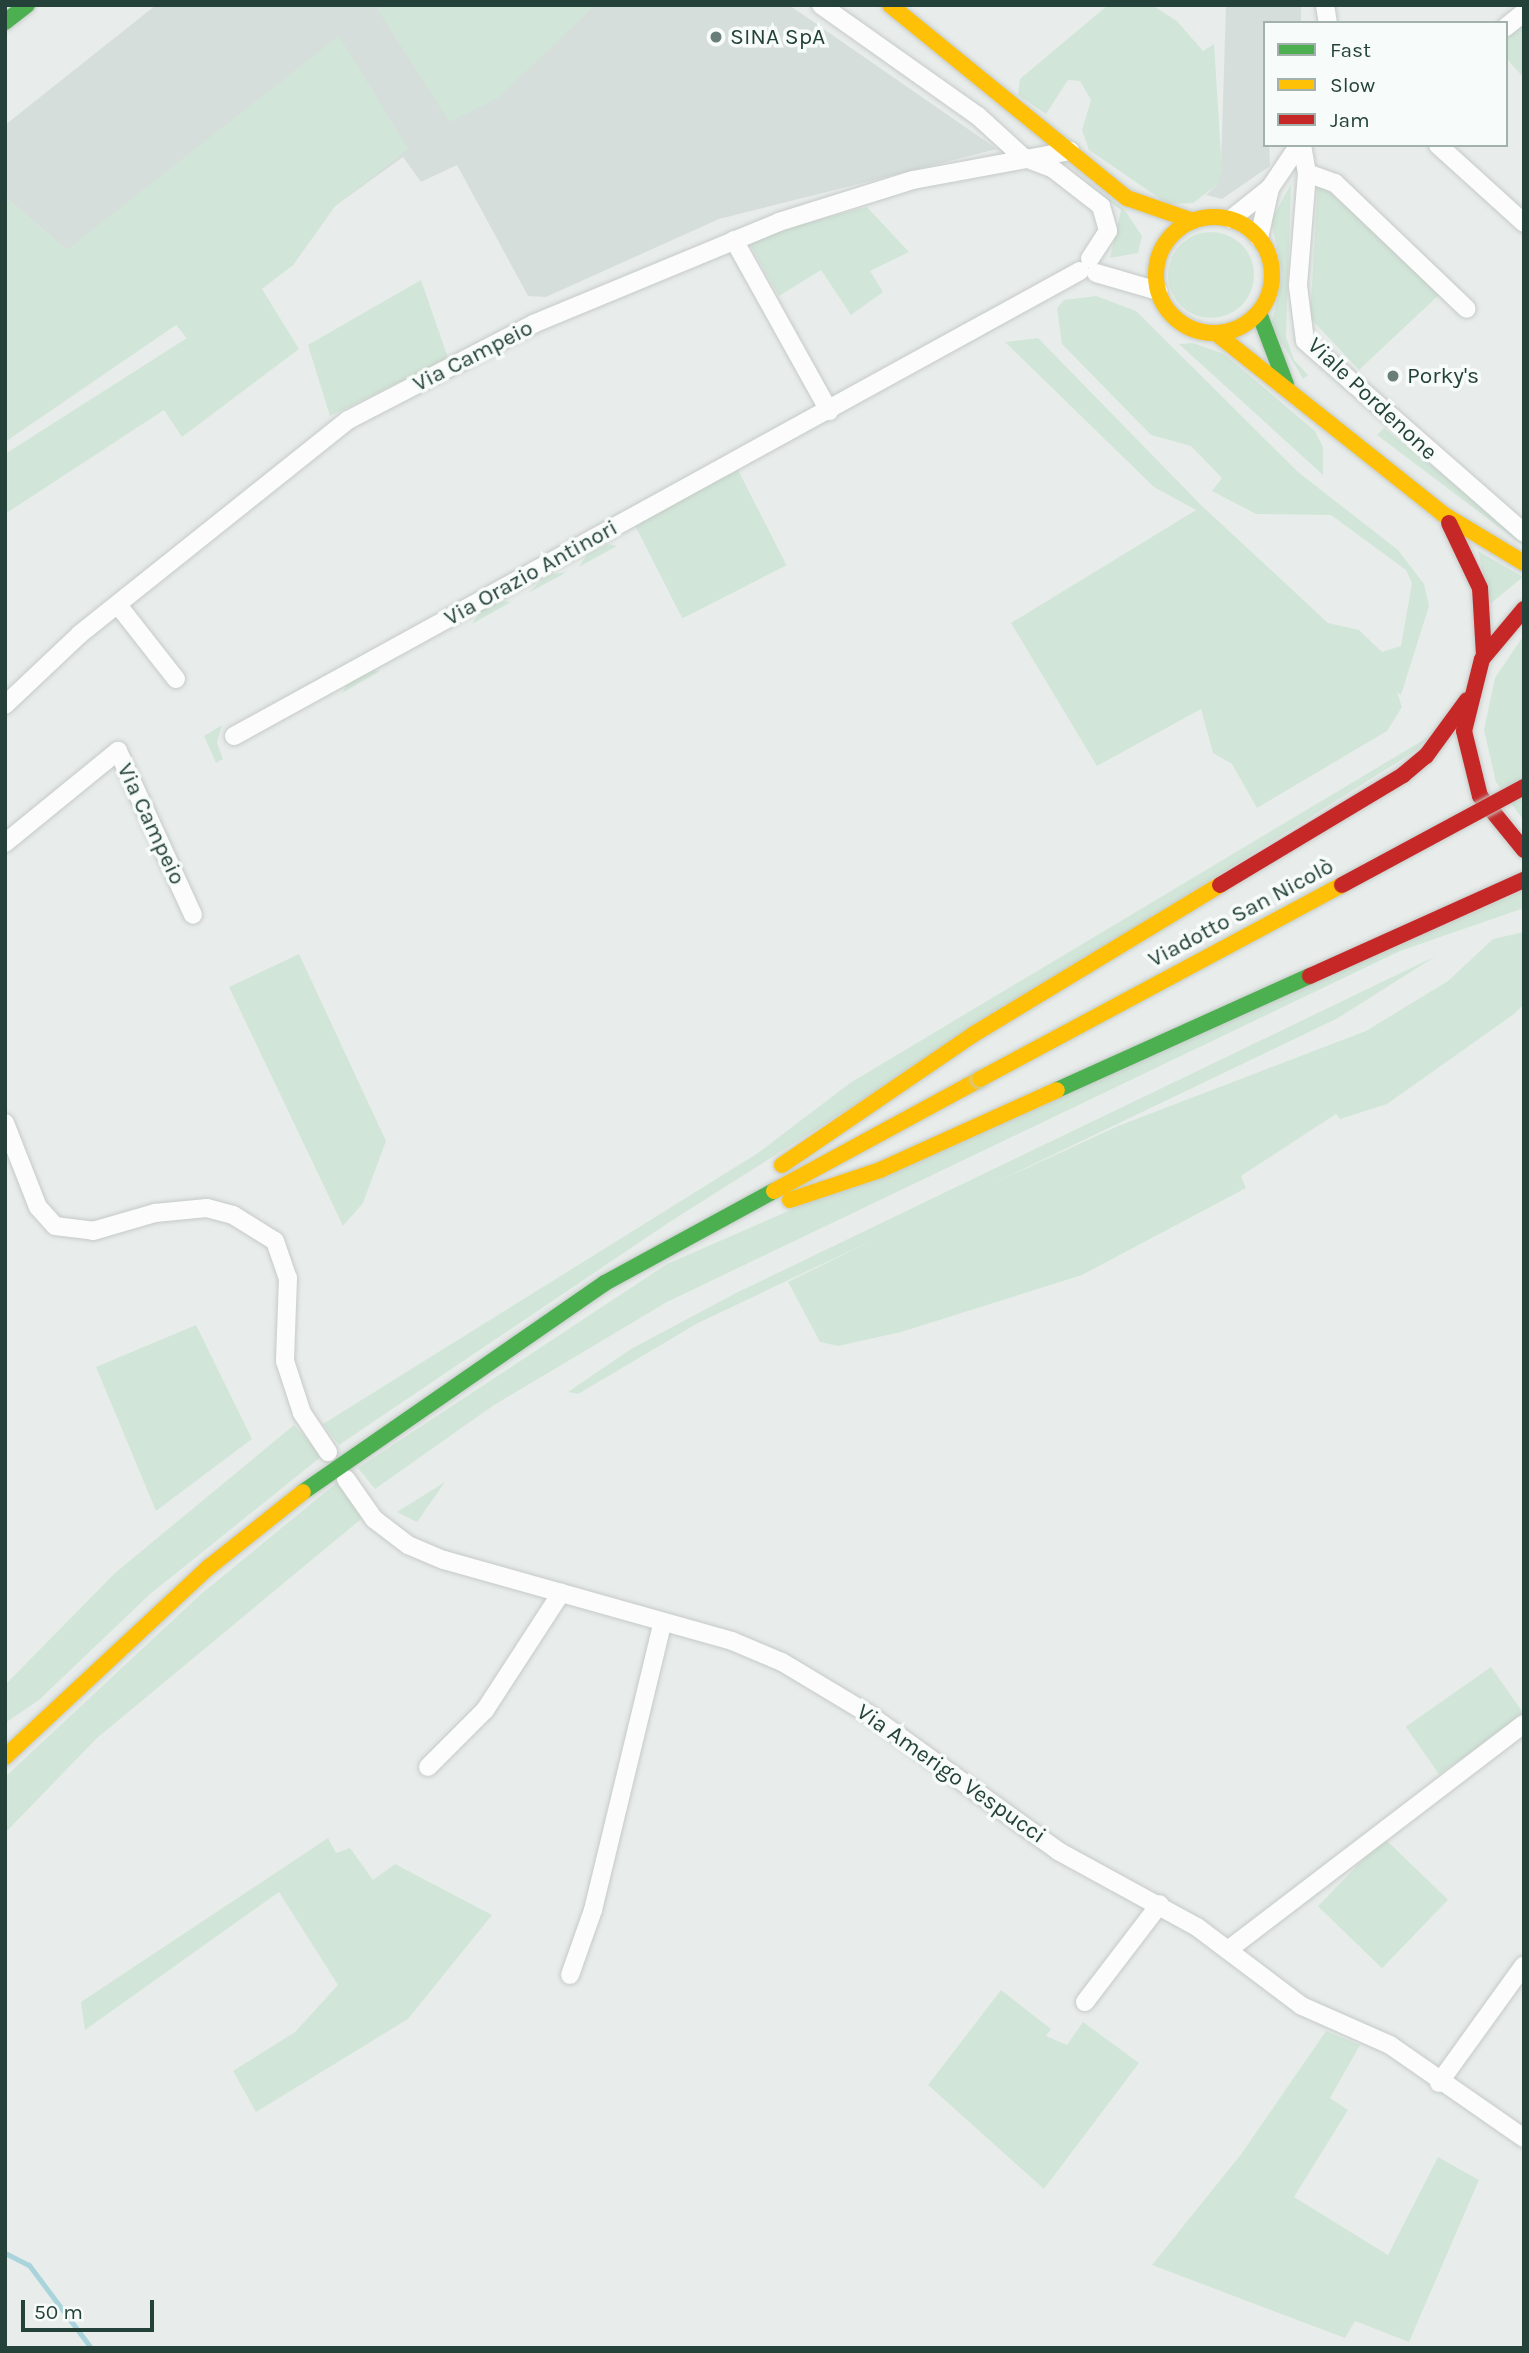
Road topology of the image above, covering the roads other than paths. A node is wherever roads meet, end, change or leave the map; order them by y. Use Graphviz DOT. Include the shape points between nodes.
graph roads {
  1 [pos="27,5"];
  2 [pos="821,5"];
  3 [pos="890,5"];
  4 [pos="1522,14"];
  5 [pos="5,22"];
  6 [pos="1508,25"];
  7 [pos="1045,131"];
  8 [pos="1299,147"];
  9 [pos="1300,147"];
  10 [pos="1440,147"];
  11 [pos="1070,151"];
  12 [pos="1031,156"];
  13 [pos="1307,173"];
  14 [pos="1270,188"];
  15 [pos="1127,198"];
  16 [pos="1231,219"];
  17 [pos="1193,221"];
  18 [pos="1524,223"];
  19 [pos="1259,238"];
  20 [pos="734,240"];
  21 [pos="1158,258"];
  22 [pos="1089,268"];
  23 [pos="1158,291"];
  24 [pos="1466,309"];
  25 [pos="1259,313"];
  26 [pos="1217,334"];
  27 [pos="1289,390"];
  28 [pos="829,411"];
  29 [pos="1443,514"];
  30 [pos="1524,533"];
  31 [pos="1524,563"];
  32 [pos="118,605"];
  33 [pos="1524,609"];
  34 [pos="1484,656"];
  35 [pos="176,679"];
  36 [pos="1467,700"];
  37 [pos="5,705"];
  38 [pos="234,736"];
  39 [pos="1524,787"];
  40 [pos="5,843"];
  41 [pos="1524,850"];
  42 [pos="1524,880"];
  43 [pos="193,915"];
  44 [pos="5,1123"];
  45 [pos="696,1233"];
  46 [pos="328,1452"];
  47 [pos="346,1479"];
  48 [pos="561,1593"];
  49 [pos="662,1624"];
  50 [pos="1524,1724"];
  51 [pos="5,1757"];
  52 [pos="428,1767"];
  53 [pos="1160,1904"];
  54 [pos="1228,1950"];
  55 [pos="1524,1965"];
  56 [pos="570,1975"];
  57 [pos="1085,2002"];
  58 [pos="1439,2083"];
  59 [pos="1524,2138"];
  1 -- 5 [label="main road"];
  2 -- 12 [label="street"];
  3 -- 7 [label="main road"];
  4 -- 6 [label="street"];
  7 -- 11 [label="main road"];
  7 -- 12 [label="street" via="1046,148"];
  8 -- 14 [label="street"];
  9 -- 13 [label="street, Viale Pordenone"];
  10 -- 18 [label="street"];
  11 -- 12 [label="street, Via Campeio"];
  11 -- 15 [label="main road"];
  12 -- 20 [label="street, Via Campeio" via="838,201"];
  12 -- 22 [label="street" via="1106,212 1107,237"];
  13 -- 24 [label="street" via="1335,183"];
  13 -- 30 [label="street, Viale Pordenone" via="1298,286 1305,341"];
  14 -- 16 [label="street"];
  14 -- 19 [label="street"];
  15 -- 17 [label="main road"];
  15 -- 21 [label="main road" via="1147,226"];
  16 -- 17 [label="main road"];
  16 -- 19 [label="main road"];
  17 -- 21 [label="main road" via="1171,236"];
  19 -- 25 [label="main road" via="1273,276"];
  20 -- 28 [label="street"];
  20 -- 32 [label="street, Via Campeio" via="533,324 348,420"];
  21 -- 23 [label="main road"];
  22 -- 23 [label="street"];
  22 -- 28 [label="street, Via Orazio Antinori"];
  23 -- 26 [label="main road, Viale Pordenone" via="1178,322"];
  25 -- 26 [label="main road"];
  25 -- 27 [label="main road, Viale Pordenone" via="1269,352"];
  26 -- 27 [label="main road, Viale Pordenone"];
  27 -- 29 [label="main road, Viale Pordenone"];
  28 -- 38 [label="street, Via Orazio Antinori"];
  29 -- 31 [label="main road, Viale Pordenone"];
  29 -- 34 [label="main road, Viale Pordenone" via="1480,588"];
  32 -- 35 [label="street"];
  32 -- 37 [label="street, Via Campeio"];
  33 -- 34 [label="main road, Viale Pordenone"];
  34 -- 36 [label="main road, Viale Pordenone"];
  36 -- 41 [label="main road, Viale Pordenone" via="1465,743 1474,784 1495,822"];
  36 -- 45 [label="main road" via="1426,756 1403,775 962,1042 721,1205"];
  39 -- 45 [label="main road, Viadotto San Nicolò, bridge"];
  40 -- 43 [label="street, Via Campeio" via="118,751"];
  42 -- 45 [label="main road" via="880,1170 791,1199 740,1224"];
  44 -- 46 [label="street" via="38,1207 55,1226 73,1233 155,1213 206,1208 233,1215 275,1241 288,1278 285,1361 302,1413"];
  45 -- 51 [label="main road, Viadotto San Nicolò" via="539,1325 331,1469 93,1669"];
  47 -- 48 [label="street, Via Amerigo Vespucci" via="374,1519 408,1545"];
  48 -- 49 [label="street, Via Amerigo Vespucci"];
  48 -- 52 [label="street" via="485,1710"];
  49 -- 53 [label="street, Via Amerigo Vespucci" via="782,1662 867,1713 1058,1851"];
  49 -- 56 [label="street" via="593,1910"];
  50 -- 54 [label="street"];
  53 -- 54 [label="street, Via Amerigo Vespucci"];
  53 -- 57 [label="street"];
  54 -- 58 [label="street, Via Amerigo Vespucci" via="1302,2006 1374,2036"];
  55 -- 58 [label="street"];
  58 -- 59 [label="street, Via Amerigo Vespucci"];
}
